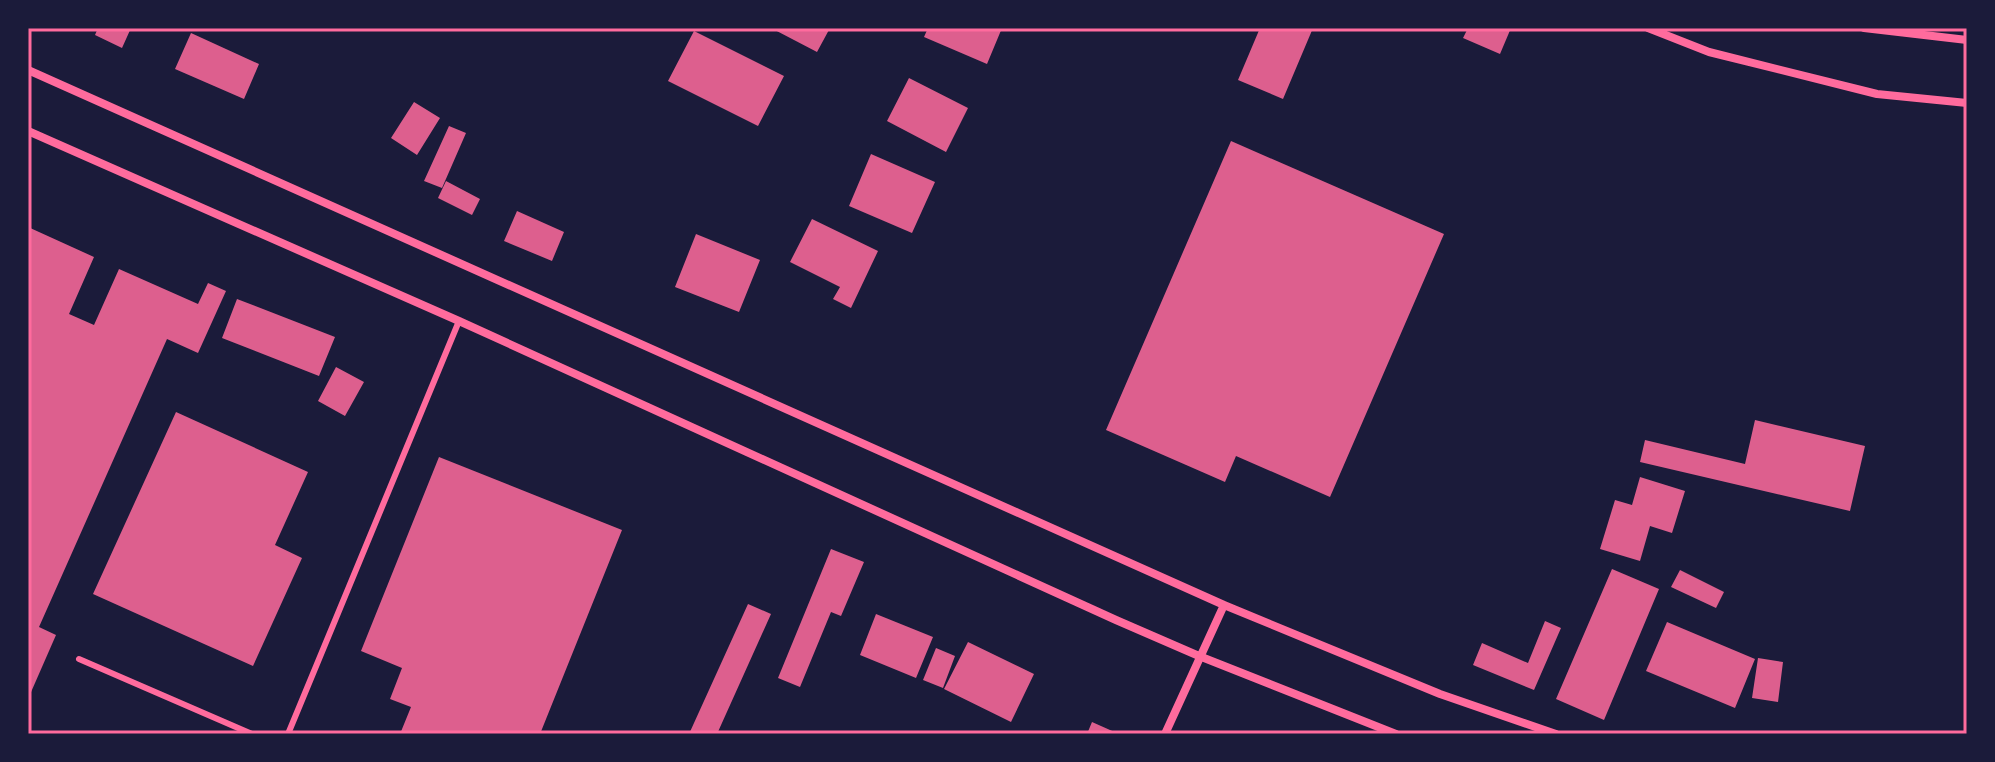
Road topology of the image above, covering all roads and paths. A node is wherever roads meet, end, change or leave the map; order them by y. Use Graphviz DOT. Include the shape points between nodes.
graph roads {
  1 [pos="1648,28"];
  2 [pos="1864,28"];
  3 [pos="1967,40"];
  4 [pos="28,70"];
  5 [pos="1967,103"];
  6 [pos="28,131"];
  7 [pos="459,321"];
  8 [pos="1224,605"];
  9 [pos="1199,656"];
  10 [pos="79,659"];
  11 [pos="252,734"];
  12 [pos="288,734"];
  13 [pos="1165,734"];
  14 [pos="1396,734"];
  15 [pos="1556,734"];
  1 -- 5 [label="street" via="1709,52 1877,94"];
  2 -- 3 [label="street"];
  4 -- 8 [label="street"];
  6 -- 7 [label="street"];
  7 -- 9 [label="street"];
  7 -- 12 [label="lane"];
  8 -- 9 [label="street"];
  8 -- 15 [label="street" via="1440,694"];
  9 -- 13 [label="street"];
  9 -- 14 [label="street"];
  10 -- 11 [label="lane"];
}
